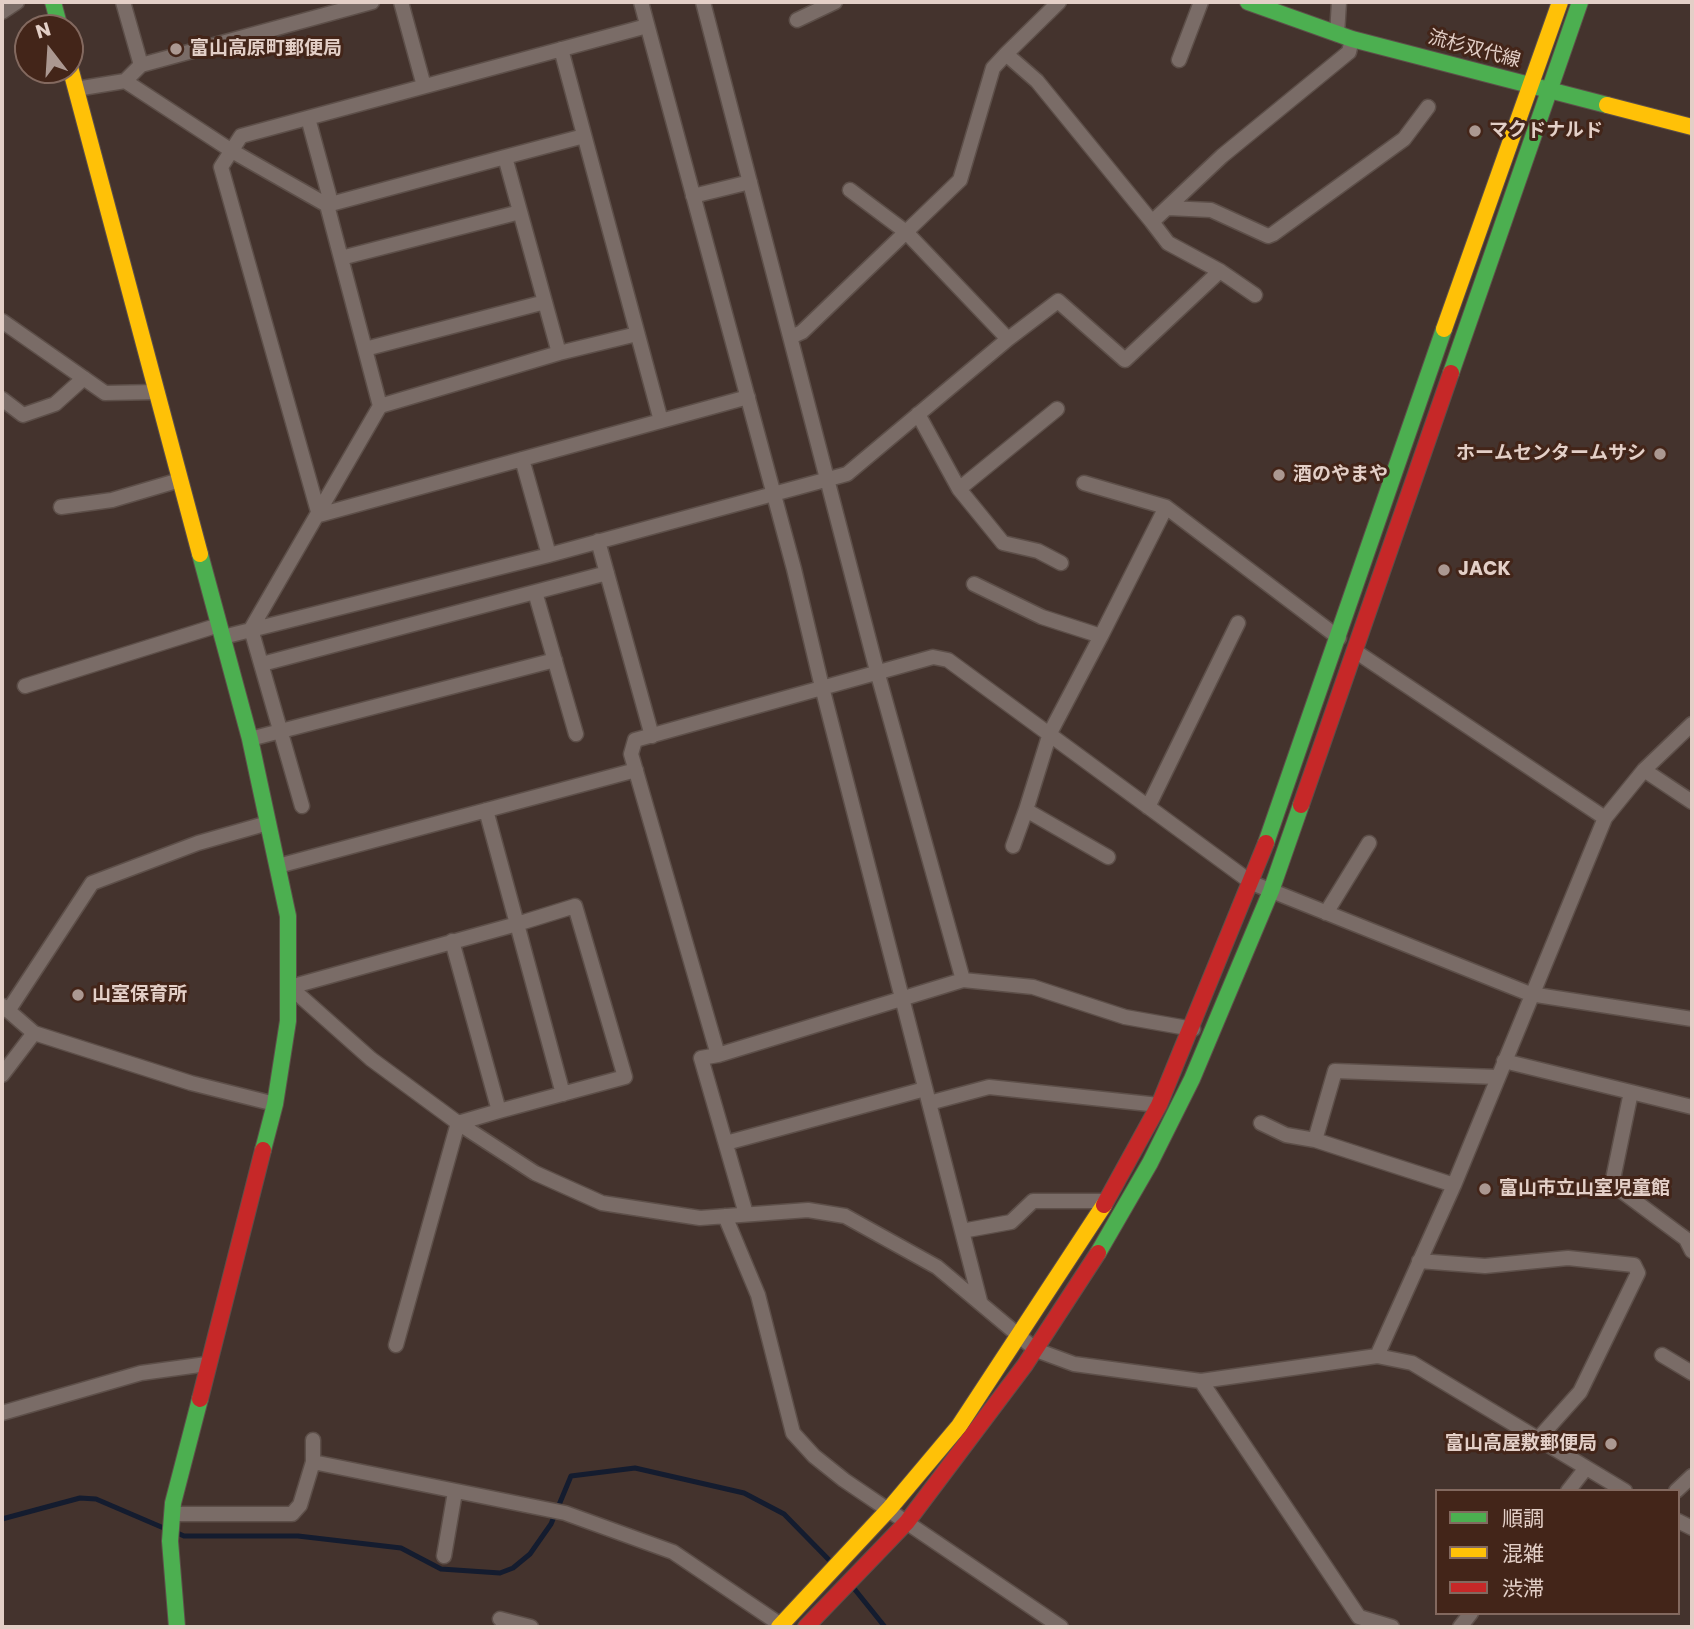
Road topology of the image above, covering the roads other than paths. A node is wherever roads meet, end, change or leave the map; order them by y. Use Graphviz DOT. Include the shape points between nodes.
graph roads {
  1 [pos="17,2"];
  2 [pos="123,2"];
  3 [pos="372,2"];
  4 [pos="401,2"];
  5 [pos="641,2"];
  6 [pos="703,2"];
  7 [pos="835,2"];
  8 [pos="1059,2"];
  9 [pos="1201,2"];
  10 [pos="1248,2"];
  11 [pos="1339,2"];
  12 [pos="1560,2"];
  13 [pos="1580,2"];
  14 [pos="2,12"];
  15 [pos="797,20"];
  16 [pos="648,26"];
  17 [pos="1344,37"];
  18 [pos="561,49"];
  19 [pos="1006,54"];
  20 [pos="1179,60"];
  21 [pos="141,65"];
  22 [pos="125,81"];
  23 [pos="75,84"];
  24 [pos="424,86"];
  25 [pos="1531,87"];
  26 [pos="76,89"];
  27 [pos="1549,90"];
  28 [pos="1428,107"];
  29 [pos="309,118"];
  30 [pos="1692,127"];
  31 [pos="584,136"];
  32 [pos="232,151"];
  33 [pos="505,157"];
  34 [pos="750,182"];
  35 [pos="850,190"];
  36 [pos="694,196"];
  37 [pos="327,205"];
  38 [pos="1168,208"];
  39 [pos="520,212"];
  40 [pos="1152,222"];
  41 [pos="906,232"];
  42 [pos="341,258"];
  43 [pos="1220,271"];
  44 [pos="1255,295"];
  45 [pos="545,302"];
  46 [pos="2,321"];
  47 [pos="638,334"];
  48 [pos="791,337"];
  49 [pos="1009,339"];
  50 [pos="365,349"];
  51 [pos="559,354"];
  52 [pos="84,378"];
  53 [pos="157,392"];
  54 [pos="748,397"];
  55 [pos="2,399"];
  56 [pos="380,405"];
  57 [pos="1057,409"];
  58 [pos="918,414"];
  59 [pos="661,421"];
  60 [pos="522,459"];
  61 [pos="828,479"];
  62 [pos="180,480"];
  63 [pos="1084,483"];
  64 [pos="959,489"];
  65 [pos="774,494"];
  66 [pos="61,507"];
  67 [pos="1166,507"];
  68 [pos="319,515"];
  69 [pos="598,541"];
  70 [pos="549,555"];
  71 [pos="1061,563"];
  72 [pos="607,573"];
  73 [pos="974,583"];
  74 [pos="535,592"];
  75 [pos="1238,623"];
  76 [pos="251,629"];
  77 [pos="221,631"];
  78 [pos="1101,636"];
  79 [pos="1339,638"];
  80 [pos="1354,651"];
  81 [pos="555,660"];
  82 [pos="261,664"];
  83 [pos="877,671"];
  84 [pos="25,686"];
  85 [pos="822,687"];
  86 [pos="1692,724"];
  87 [pos="281,730"];
  88 [pos="1049,733"];
  89 [pos="576,734"];
  90 [pos="652,736"];
  91 [pos="250,739"];
  92 [pos="636,770"];
  93 [pos="1644,770"];
  94 [pos="1692,802"];
  95 [pos="302,806"];
  96 [pos="1148,807"];
  97 [pos="486,810"];
  98 [pos="1026,810"];
  99 [pos="1605,818"];
  100 [pos="268,823"];
  101 [pos="1369,843"];
  102 [pos="1013,846"];
  103 [pos="1108,857"];
  104 [pos="278,866"];
  105 [pos="1252,883"];
  106 [pos="1271,891"];
  107 [pos="1326,913"];
  108 [pos="517,924"];
  109 [pos="452,941"];
  110 [pos="963,981"];
  111 [pos="290,987"];
  112 [pos="1531,995"];
  113 [pos="902,1000"];
  114 [pos="5,1008"];
  115 [pos="1692,1019"];
  116 [pos="1192,1029"];
  117 [pos="34,1033"];
  118 [pos="718,1055"];
  119 [pos="1504,1061"];
  120 [pos="2,1075"];
  121 [pos="1497,1077"];
  122 [pos="1631,1092"];
  123 [pos="563,1094"];
  124 [pos="927,1096"];
  125 [pos="275,1104"];
  126 [pos="1159,1105"];
  127 [pos="1692,1107"];
  128 [pos="499,1111"];
  129 [pos="458,1123"];
  130 [pos="1261,1123"];
  131 [pos="1315,1140"];
  132 [pos="726,1143"];
  133 [pos="1454,1185"];
  134 [pos="1106,1201"];
  135 [pos="746,1214"];
  136 [pos="725,1216"];
  137 [pos="962,1231"];
  138 [pos="1692,1251"];
  139 [pos="1419,1261"];
  140 [pos="980,1301"];
  141 [pos="1020,1338"];
  142 [pos="396,1345"];
  143 [pos="1036,1350"];
  144 [pos="1662,1355"];
  145 [pos="1377,1356"];
  146 [pos="207,1364"];
  147 [pos="1692,1373"];
  148 [pos="1201,1381"];
  149 [pos="2,1413"];
  150 [pos="1538,1438"];
  151 [pos="313,1440"];
  152 [pos="313,1462"];
  153 [pos="1586,1468"];
  154 [pos="1692,1476"];
  155 [pos="1570,1489"];
  156 [pos="1622,1489"];
  157 [pos="1678,1489"];
  158 [pos="455,1492"];
  159 [pos="890,1508"];
  160 [pos="172,1514"];
  161 [pos="907,1521"];
  162 [pos="444,1556"];
  163 [pos="500,1619"];
  164 [pos="780,1626"];
  165 [pos="177,1627"];
  166 [pos="531,1627"];
  167 [pos="806,1627"];
  168 [pos="1061,1627"];
  169 [pos="1392,1627"];
  1 -- 14 [label="street"];
  2 -- 21 [label="street"];
  3 -- 21 [label="street"];
  4 -- 24 [label="street"];
  5 -- 16 [label="street"];
  6 -- 34 [label="street"];
  7 -- 15 [label="street"];
  8 -- 19 [label="street"];
  9 -- 20 [label="street"];
  10 -- 17 [label="street, 流杉双代線"];
  11 -- 17 [label="street"];
  12 -- 25 [label="street"];
  13 -- 27 [label="street"];
  16 -- 18 [label="street"];
  16 -- 36 [label="street"];
  17 -- 25 [label="street, 流杉双代線"];
  17 -- 38 [label="street" via="1349,52 1222,156"];
  18 -- 24 [label="street"];
  18 -- 31 [label="street"];
  19 -- 40 [label="street" via="1037,81"];
  19 -- 41 [label="street" via="993,68 960,180"];
  21 -- 22 [label="street"];
  22 -- 26 [label="street"];
  22 -- 32 [label="street"];
  23 -- 26 [label="street"];
  24 -- 29 [label="street"];
  25 -- 27 [label="street, 流杉双代線"];
  25 -- 79 [label="street" via="1393,472"];
  26 -- 53 [label="street"];
  27 -- 30 [label="street, 流杉双代線"];
  27 -- 80 [label="street"];
  28 -- 38 [label="street" via="1404,139 1268,236 1211,210"];
  29 -- 32 [label="street" via="241,136"];
  29 -- 37 [label="street" via="329,195"];
  31 -- 33 [label="street"];
  31 -- 47 [label="street"];
  32 -- 37 [label="street"];
  32 -- 68 [label="street" via="221,167"];
  33 -- 37 [label="street"];
  33 -- 39 [label="street"];
  34 -- 36 [label="street"];
  34 -- 48 [label="street"];
  35 -- 41 [label="street"];
  36 -- 54 [label="street"];
  37 -- 42 [label="street"];
  38 -- 40 [label="street"];
  39 -- 42 [label="street"];
  39 -- 45 [label="street"];
  40 -- 43 [label="street" via="1168,243"];
  41 -- 48 [label="street" via="802,332"];
  41 -- 49 [label="street"];
  42 -- 50 [label="street"];
  43 -- 44 [label="street"];
  43 -- 49 [label="street" via="1125,360 1058,300"];
  45 -- 50 [label="street"];
  45 -- 51 [label="street"];
  46 -- 52 [label="street"];
  47 -- 51 [label="street"];
  47 -- 59 [label="street"];
  48 -- 61 [label="street"];
  49 -- 58 [label="street"];
  50 -- 56 [label="street"];
  51 -- 56 [label="street"];
  52 -- 53 [label="street" via="105,393"];
  52 -- 55 [label="street" via="55,404 23,415"];
  53 -- 62 [label="street"];
  54 -- 59 [label="street"];
  54 -- 65 [label="street"];
  56 -- 68 [label="street"];
  57 -- 64 [label="street"];
  58 -- 61 [label="street" via="847,474"];
  58 -- 64 [label="street"];
  59 -- 60 [label="street"];
  60 -- 68 [label="street"];
  60 -- 70 [label="street"];
  61 -- 65 [label="street"];
  61 -- 83 [label="street"];
  62 -- 66 [label="street" via="112,500"];
  62 -- 77 [label="street"];
  63 -- 67 [label="street"];
  64 -- 71 [label="street" via="1003,543 1038,551"];
  65 -- 69 [label="street"];
  65 -- 85 [label="street"];
  67 -- 78 [label="street"];
  67 -- 79 [label="street"];
  68 -- 76 [label="street"];
  69 -- 70 [label="street"];
  69 -- 72 [label="street"];
  70 -- 76 [label="street"];
  72 -- 74 [label="street"];
  72 -- 90 [label="street"];
  73 -- 78 [label="street" via="1042,617"];
  74 -- 81 [label="street"];
  74 -- 82 [label="street"];
  75 -- 96 [label="street"];
  76 -- 77 [label="street"];
  76 -- 82 [label="street"];
  77 -- 84 [label="street"];
  77 -- 91 [label="street"];
  78 -- 88 [label="street"];
  79 -- 105 [label="street"];
  80 -- 99 [label="street"];
  80 -- 106 [label="street"];
  81 -- 87 [label="street"];
  81 -- 89 [label="street"];
  82 -- 87 [label="street"];
  83 -- 85 [label="street"];
  83 -- 88 [label="street" via="933,657 948,660"];
  83 -- 110 [label="street"];
  85 -- 90 [label="street"];
  85 -- 113 [label="street"];
  86 -- 93 [label="street"];
  87 -- 91 [label="street"];
  87 -- 95 [label="street"];
  88 -- 96 [label="street"];
  88 -- 98 [label="street"];
  90 -- 92 [label="street" via="635,740 631,754"];
  91 -- 100 [label="street"];
  92 -- 97 [label="street"];
  92 -- 118 [label="street"];
  93 -- 94 [label="street"];
  93 -- 99 [label="street"];
  96 -- 105 [label="street"];
  97 -- 104 [label="street"];
  97 -- 108 [label="street"];
  98 -- 102 [label="street"];
  98 -- 103 [label="street"];
  99 -- 112 [label="street"];
  100 -- 104 [label="street"];
  100 -- 114 [label="street" via="198,843 92,883"];
  101 -- 107 [label="street"];
  104 -- 111 [label="street" via="288,916"];
  105 -- 106 [label="street"];
  105 -- 116 [label="street"];
  106 -- 107 [label="street"];
  106 -- 143 [label="street" via="1192,1079 1150,1163"];
  107 -- 112 [label="street"];
  108 -- 109 [label="street"];
  108 -- 123 [label="street"];
  108 -- 123 [label="street" via="575,906 625,1077"];
  109 -- 111 [label="street"];
  109 -- 128 [label="street"];
  110 -- 113 [label="street"];
  110 -- 116 [label="street" via="1033,987 1125,1017"];
  111 -- 125 [label="street"];
  111 -- 129 [label="street" via="371,1059"];
  112 -- 115 [label="street"];
  112 -- 119 [label="street"];
  113 -- 118 [label="street"];
  113 -- 124 [label="street"];
  114 -- 117 [label="street"];
  116 -- 126 [label="street"];
  117 -- 120 [label="street"];
  117 -- 125 [label="street" via="191,1083"];
  118 -- 132 [label="street" via="701,1058"];
  119 -- 121 [label="street"];
  119 -- 122 [label="street"];
  121 -- 131 [label="street" via="1335,1071"];
  121 -- 133 [label="street"];
  122 -- 127 [label="street"];
  122 -- 138 [label="street" via="1612,1184 1686,1239"];
  123 -- 128 [label="street"];
  124 -- 126 [label="street" via="989,1087"];
  124 -- 132 [label="street"];
  124 -- 137 [label="street"];
  125 -- 146 [label="street"];
  126 -- 134 [label="street"];
  128 -- 129 [label="street"];
  129 -- 136 [label="street" via="535,1172 602,1203 700,1218"];
  129 -- 142 [label="street"];
  130 -- 131 [label="street" via="1286,1135"];
  131 -- 133 [label="street"];
  132 -- 135 [label="street"];
  133 -- 139 [label="street"];
  134 -- 137 [label="street" via="1033,1201 1010,1222"];
  134 -- 141 [label="street"];
  135 -- 136 [label="street"];
  135 -- 140 [label="street" via="808,1210 845,1216 937,1267"];
  136 -- 159 [label="street" via="758,1295 793,1433 814,1457"];
  137 -- 140 [label="street"];
  139 -- 145 [label="street"];
  139 -- 150 [label="street" via="1485,1266 1567,1258 1634,1265 1638,1273 1580,1392"];
  140 -- 141 [label="street"];
  141 -- 143 [label="street"];
  141 -- 159 [label="street" via="958,1426"];
  143 -- 148 [label="street" via="1074,1364"];
  143 -- 161 [label="street"];
  144 -- 147 [label="street"];
  145 -- 148 [label="street"];
  145 -- 150 [label="street" via="1412,1363"];
  146 -- 149 [label="street" via="141,1373"];
  146 -- 160 [label="street"];
  148 -- 169 [label="street" via="1359,1617"];
  150 -- 153 [label="street"];
  151 -- 152 [label="street"];
  152 -- 158 [label="street"];
  152 -- 160 [label="street" via="300,1505 292,1514"];
  153 -- 155 [label="street"];
  153 -- 156 [label="street"];
  154 -- 157 [label="street"];
  158 -- 162 [label="street"];
  158 -- 164 [label="street" via="565,1513 673,1552"];
  159 -- 161 [label="street"];
  159 -- 164 [label="street"];
  160 -- 165 [label="street" via="172,1595"];
  161 -- 167 [label="street"];
  161 -- 168 [label="street"];
  163 -- 166 [label="street"];
}
